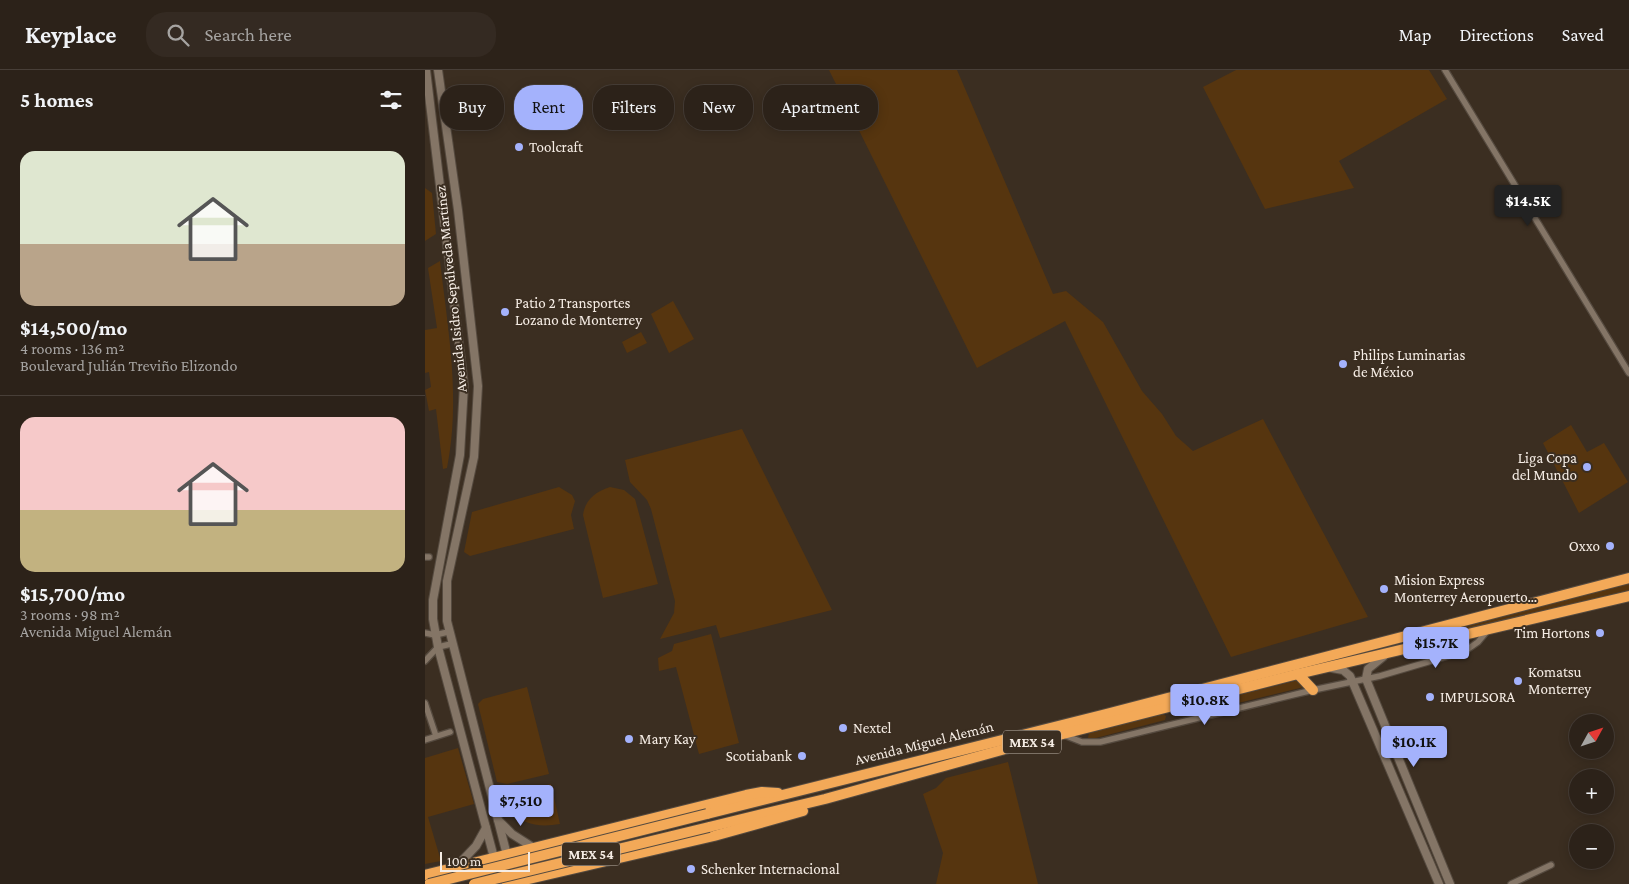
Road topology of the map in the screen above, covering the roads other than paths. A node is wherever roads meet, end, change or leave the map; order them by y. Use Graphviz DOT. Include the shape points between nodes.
graph roads {
  1 [pos="426,70"];
  2 [pos="438,70"];
  3 [pos="1445,70"];
  4 [pos="427,89"];
  5 [pos="427,103"];
  6 [pos="447,247"];
  7 [pos="464,270"];
  8 [pos="1629,373"];
  9 [pos="1629,578"];
  10 [pos="1629,596"];
  11 [pos="1488,630"];
  12 [pos="448,632"];
  13 [pos="425,634"];
  14 [pos="435,635"];
  15 [pos="451,644"];
  16 [pos="438,647"];
  17 [pos="1389,653"];
  18 [pos="425,661"];
  19 [pos="1323,668"];
  20 [pos="1297,674"];
  21 [pos="1366,679"];
  22 [pos="1353,682"];
  23 [pos="1313,690"];
  24 [pos="425,703"];
  25 [pos="450,732"];
  26 [pos="1061,734"];
  27 [pos="436,736"];
  28 [pos="425,740"];
  29 [pos="784,795"];
  30 [pos="825,799"];
  31 [pos="498,820"];
  32 [pos="486,828"];
  33 [pos="551,844"];
  34 [pos="534,848"];
  35 [pos="507,856"];
  36 [pos="494,859"];
  37 [pos="462,865"];
  38 [pos="1551,865"];
  39 [pos="557,872"];
  40 [pos="425,875"];
  41 [pos="542,880"];
  42 [pos="512,883"];
  43 [pos="429,884"];
  44 [pos="474,884"];
  45 [pos="478,884"];
  46 [pos="501,884"];
  47 [pos="1439,884"];
  48 [pos="1450,884"];
  49 [pos="1511,884"];
  1 -- 4 [label="main road, Avenida Isidro Sepúlveda Martínez"];
  2 -- 7 [label="main road, Avenida Isidro Sepúlveda Martínez"];
  3 -- 8 [label="street"];
  4 -- 5 [label="main road, Avenida Isidro Sepúlveda Martínez"];
  5 -- 6 [label="main road, Avenida Isidro Sepúlveda Martínez"];
  6 -- 7 [label="main road" via="455,269"];
  6 -- 14 [label="main road, Avenida Isidro Sepúlveda Martínez" via="464,385 464,412 460,455 433,600"];
  7 -- 12 [label="main road, Avenida Isidro Sepúlveda Martínez" via="478,386 474,457 447,581"];
  9 -- 29 [label="highway, Avenida Miguel Alemán / MEX 54"];
  10 -- 11 [label="highway, Avenida Miguel Alemán / MEX 54"];
  11 -- 17 [label="highway, Avenida Miguel Alemán / MEX 54"];
  11 -- 21 [label="street" via="1465,650"];
  12 -- 14 [label="street"];
  12 -- 15 [label="main road, Avenida Isidro Sepúlveda Martínez"];
  13 -- 14 [label="street"];
  14 -- 16 [label="main road, Avenida Isidro Sepúlveda Martínez"];
  15 -- 16 [label="street"];
  15 -- 31 [label="main road, Avenida Isidro Sepúlveda Martínez"];
  16 -- 18 [label="street"];
  16 -- 32 [label="main road, Avenida Isidro Sepúlveda Martínez"];
  17 -- 19 [label="highway, Avenida Miguel Alemán / MEX 54"];
  17 -- 21 [label="main road" via="1371,665"];
  19 -- 20 [label="highway, Avenida Miguel Alemán / MEX 54"];
  19 -- 22 [label="main road" via="1343,670"];
  20 -- 23 [label="highway"];
  20 -- 26 [label="highway, Avenida Miguel Alemán / MEX 54"];
  21 -- 22 [label="street"];
  21 -- 48 [label="main road"];
  22 -- 23 [label="street"];
  22 -- 47 [label="main road"];
  23 -- 26 [label="street" via="1100,742 1082,742"];
  24 -- 27 [label="street"];
  25 -- 27 [label="street"];
  26 -- 30 [label="highway, Avenida Miguel Alemán / MEX 54"];
  27 -- 28 [label="street"];
  29 -- 33 [label="highway" via="757,793"];
  29 -- 43 [label="highway, Avenida Miguel Alemán / MEX 54, bridge"];
  30 -- 39 [label="highway" via="814,808 787,816"];
  30 -- 44 [label="highway, Avenida Miguel Alemán / MEX 54, bridge"];
  31 -- 34 [label="main road"];
  31 -- 35 [label="main road, Avenida Isidro Sepúlveda Martínez"];
  32 -- 36 [label="main road, Avenida Isidro Sepúlveda Martínez"];
  32 -- 37 [label="main road"];
  33 -- 34 [label="highway"];
  33 -- 39 [label="highway" via="547,850 548,857"];
  34 -- 35 [label="highway"];
  35 -- 36 [label="highway"];
  35 -- 42 [label="main road, Avenida Isidro Sepúlveda Martínez"];
  36 -- 37 [label="highway"];
  36 -- 46 [label="main road, Avenida Isidro Sepúlveda Martínez"];
  37 -- 40 [label="highway"];
  37 -- 45 [label="highway" via="476,874"];
  38 -- 49 [label="street"];
  39 -- 41 [label="highway"];
  41 -- 42 [label="highway"];
}
